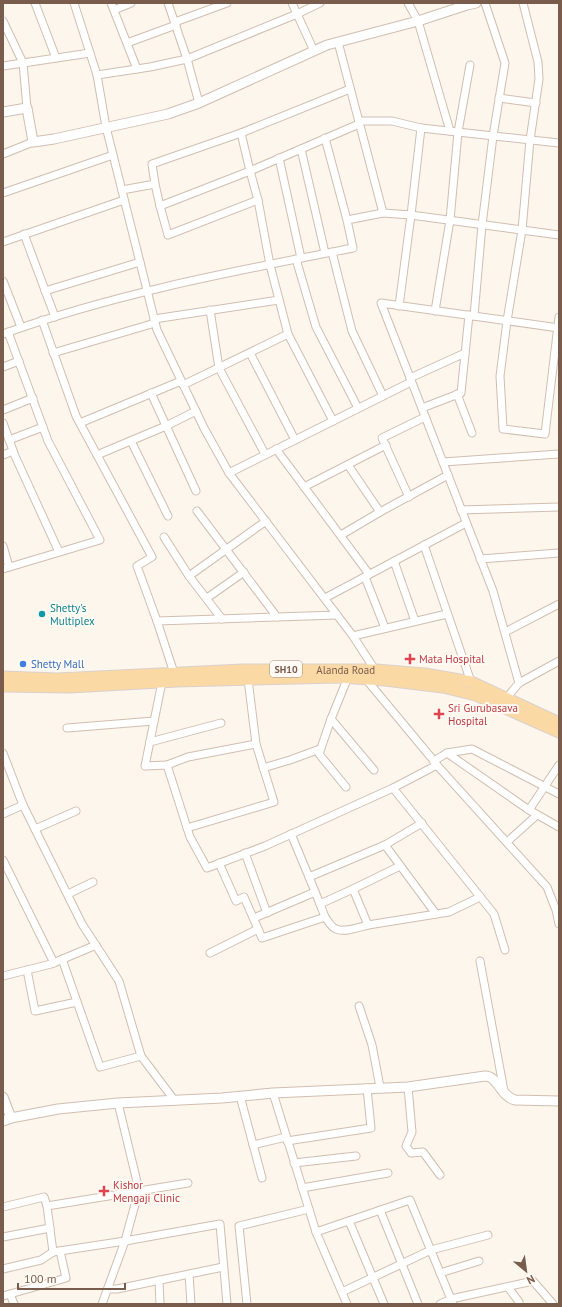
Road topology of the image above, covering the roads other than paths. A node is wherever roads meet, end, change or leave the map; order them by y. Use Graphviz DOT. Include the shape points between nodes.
graph roads {
  1 [pos="35,3"];
  2 [pos="74,3"];
  3 [pos="131,3"];
  4 [pos="168,3"];
  5 [pos="227,3"];
  6 [pos="292,3"];
  7 [pos="320,3"];
  8 [pos="408,3"];
  9 [pos="476,3"];
  10 [pos="485,3"];
  11 [pos="523,3"];
  12 [pos="113,6"];
  13 [pos="452,6"];
  14 [pos="297,14"];
  15 [pos="3,21"];
  16 [pos="418,21"];
  17 [pos="176,24"];
  18 [pos="338,42"];
  19 [pos="127,43"];
  20 [pos="314,51"];
  21 [pos="90,53"];
  22 [pos="56,58"];
  23 [pos="187,59"];
  24 [pos="23,63"];
  25 [pos="3,66"];
  26 [pos="470,66"];
  27 [pos="137,69"];
  28 [pos="97,75"];
  29 [pos="350,89"];
  30 [pos="500,98"];
  31 [pos="199,103"];
  32 [pos="536,103"];
  33 [pos="27,108"];
  34 [pos="3,112"];
  35 [pos="359,122"];
  36 [pos="106,127"];
  37 [pos="421,128"];
  38 [pos="450,131"];
  39 [pos="458,132"];
  40 [pos="241,133"];
  41 [pos="493,136"];
  42 [pos="326,138"];
  43 [pos="530,140"];
  44 [pos="33,142"];
  45 [pos="559,143"];
  46 [pos="301,149"];
  47 [pos="3,154"];
  48 [pos="113,155"];
  49 [pos="279,158"];
  50 [pos="250,171"];
  51 [pos="155,184"];
  52 [pos="122,190"];
  53 [pos="3,193"];
  54 [pos="124,200"];
  55 [pos="258,200"];
  56 [pos="160,206"];
  57 [pos="383,212"];
  58 [pos="411,215"];
  59 [pos="347,220"];
  60 [pos="450,220"];
  61 [pos="482,225"];
  62 [pos="522,230"];
  63 [pos="24,234"];
  64 [pos="559,235"];
  65 [pos="3,242"];
  66 [pos="328,252"];
  67 [pos="298,259"];
  68 [pos="140,262"];
  69 [pos="270,265"];
  70 [pos="3,281"];
  71 [pos="147,290"];
  72 [pos="45,291"];
  73 [pos="279,300"];
  74 [pos="399,306"];
  75 [pos="210,310"];
  76 [pos="435,311"];
  77 [pos="55,316"];
  78 [pos="471,316"];
  79 [pos="559,317"];
  80 [pos="42,320"];
  81 [pos="154,321"];
  82 [pos="507,321"];
  83 [pos="21,327"];
  84 [pos="558,328"];
  85 [pos="6,333"];
  86 [pos="288,334"];
  87 [pos="53,352"];
  88 [pos="250,353"];
  89 [pos="465,353"];
  90 [pos="19,361"];
  91 [pos="3,367"];
  92 [pos="219,368"];
  93 [pos="411,380"];
  94 [pos="182,383"];
  95 [pos="151,394"];
  96 [pos="457,394"];
  97 [pos="383,396"];
  98 [pos="33,398"];
  99 [pos="358,408"];
  100 [pos="422,408"];
  101 [pos="3,410"];
  102 [pos="196,411"];
  103 [pos="425,417"];
  104 [pos="333,421"];
  105 [pos="3,423"];
  106 [pos="80,423"];
  107 [pos="166,426"];
  108 [pos="43,427"];
  109 [pos="472,433"];
  110 [pos="9,440"];
  111 [pos="294,440"];
  112 [pos="131,441"];
  113 [pos="386,445"];
  114 [pos="276,449"];
  115 [pos="13,451"];
  116 [pos="266,454"];
  117 [pos="559,454"];
  118 [pos="3,455"];
  119 [pos="97,455"];
  120 [pos="442,462"];
  121 [pos="348,465"];
  122 [pos="229,473"];
  123 [pos="448,475"];
  124 [pos="304,487"];
  125 [pos="196,491"];
  126 [pos="409,497"];
  127 [pos="559,507"];
  128 [pos="461,510"];
  129 [pos="197,512"];
  130 [pos="380,512"];
  131 [pos="168,516"];
  132 [pos="266,521"];
  133 [pos="466,523"];
  134 [pos="340,535"];
  135 [pos="164,537"];
  136 [pos="424,545"];
  137 [pos="3,546"];
  138 [pos="226,549"];
  139 [pos="59,552"];
  140 [pos="559,553"];
  141 [pos="480,559"];
  142 [pos="394,561"];
  143 [pos="6,568"];
  144 [pos="244,572"];
  145 [pos="189,576"];
  146 [pos="367,576"];
  147 [pos="206,598"];
  148 [pos="325,598"];
  149 [pos="559,604"];
  150 [pos="337,614"];
  151 [pos="447,614"];
  152 [pos="277,617"];
  153 [pos="222,619"];
  154 [pos="157,621"];
  155 [pos="415,621"];
  156 [pos="385,628"];
  157 [pos="505,632"];
  158 [pos="353,636"];
  159 [pos="559,661"];
  160 [pos="360,670"];
  161 [pos="376,670"];
  162 [pos="174,672"];
  163 [pos="3,677"];
  164 [pos="348,677"];
  165 [pos="366,679"];
  166 [pos="248,680"];
  167 [pos="382,680"];
  168 [pos="162,682"];
  169 [pos="470,682"];
  170 [pos="36,683"];
  171 [pos="519,683"];
  172 [pos="3,686"];
  173 [pos="502,701"];
  174 [pos="331,720"];
  175 [pos="154,721"];
  176 [pos="221,723"];
  177 [pos="559,723"];
  178 [pos="67,728"];
  179 [pos="559,732"];
  180 [pos="150,742"];
  181 [pos="256,744"];
  182 [pos="320,749"];
  183 [pos="3,753"];
  184 [pos="447,753"];
  185 [pos="435,763"];
  186 [pos="167,765"];
  187 [pos="559,765"];
  188 [pos="263,768"];
  189 [pos="374,770"];
  190 [pos="346,787"];
  191 [pos="546,787"];
  192 [pos="393,788"];
  193 [pos="559,794"];
  194 [pos="23,805"];
  195 [pos="529,810"];
  196 [pos="76,812"];
  197 [pos="3,814"];
  198 [pos="537,815"];
  199 [pos="422,823"];
  200 [pos="559,827"];
  201 [pos="187,828"];
  202 [pos="35,829"];
  203 [pos="291,834"];
  204 [pos="507,842"];
  205 [pos="385,845"];
  206 [pos="245,854"];
  207 [pos="3,860"];
  208 [pos="219,863"];
  209 [pos="400,866"];
  210 [pos="309,877"];
  211 [pos="93,882"];
  212 [pos="353,889"];
  213 [pos="315,892"];
  214 [pos="68,894"];
  215 [pos="480,897"];
  216 [pos="320,904"];
  217 [pos="267,913"];
  218 [pos="436,914"];
  219 [pos="325,917"];
  220 [pos="254,918"];
  221 [pos="559,924"];
  222 [pos="368,925"];
  223 [pos="258,929"];
  224 [pos="96,945"];
  225 [pos="505,950"];
  226 [pos="210,954"];
  227 [pos="62,959"];
  228 [pos="480,962"];
  229 [pos="54,963"];
  230 [pos="27,970"];
  231 [pos="3,976"];
  232 [pos="77,1002"];
  233 [pos="359,1006"];
  234 [pos="141,1056"];
  235 [pos="380,1087"];
  236 [pos="408,1087"];
  237 [pos="367,1088"];
  238 [pos="273,1093"];
  239 [pos="504,1094"];
  240 [pos="240,1096"];
  241 [pos="3,1097"];
  242 [pos="175,1101"];
  243 [pos="559,1101"];
  244 [pos="118,1104"];
  245 [pos="7,1119"];
  246 [pos="287,1139"];
  247 [pos="253,1145"];
  248 [pos="356,1156"];
  249 [pos="294,1163"];
  250 [pos="388,1173"];
  251 [pos="440,1175"];
  252 [pos="262,1178"];
  253 [pos="188,1183"];
  254 [pos="302,1188"];
  255 [pos="139,1190"];
  256 [pos="47,1206"];
  257 [pos="3,1207"];
  258 [pos="309,1208"];
  259 [pos="380,1210"];
  260 [pos="349,1220"];
  261 [pos="50,1228"];
  262 [pos="316,1232"];
  263 [pos="488,1235"];
  264 [pos="3,1237"];
  265 [pos="125,1241"];
  266 [pos="431,1250"];
  267 [pos="56,1252"];
  268 [pos="479,1261"];
  269 [pos="402,1265"];
  270 [pos="223,1267"];
  271 [pos="3,1269"];
  272 [pos="440,1273"];
  273 [pos="189,1274"];
  274 [pos="372,1278"];
  275 [pos="159,1280"];
  276 [pos="508,1287"];
  277 [pos="108,1289"];
  278 [pos="342,1292"];
  279 [pos="6,1295"];
  280 [pos="452,1302"];
  281 [pos="518,1303"];
  282 [pos="14,1304"];
  283 [pos="102,1304"];
  284 [pos="160,1304"];
  285 [pos="191,1304"];
  286 [pos="226,1304"];
  287 [pos="247,1304"];
  288 [pos="347,1304"];
  289 [pos="384,1304"];
  290 [pos="418,1304"];
  291 [pos="440,1304"];
  292 [pos="553,1304"];
  1 -- 22 [label="street"];
  2 -- 21 [label="street"];
  3 -- 12 [label="street"];
  4 -- 17 [label="street"];
  5 -- 17 [label="street"];
  6 -- 14 [label="street"];
  7 -- 14 [label="street"];
  8 -- 16 [label="street"];
  9 -- 13 [label="street"];
  10 -- 30 [label="street" via="505,63"];
  11 -- 32 [label="street" via="538,62"];
  12 -- 19 [label="street"];
  13 -- 16 [label="street"];
  14 -- 20 [label="street"];
  14 -- 23 [label="street"];
  15 -- 24 [label="street"];
  16 -- 18 [label="street"];
  16 -- 38 [label="street"];
  17 -- 19 [label="street"];
  17 -- 23 [label="street"];
  18 -- 20 [label="street"];
  18 -- 29 [label="street"];
  19 -- 27 [label="street"];
  20 -- 31 [label="street"];
  21 -- 22 [label="street"];
  21 -- 28 [label="street"];
  22 -- 24 [label="street"];
  23 -- 27 [label="street"];
  23 -- 31 [label="street"];
  24 -- 25 [label="street"];
  24 -- 33 [label="street"];
  26 -- 39 [label="street"];
  27 -- 28 [label="street"];
  28 -- 36 [label="street"];
  29 -- 35 [label="street"];
  29 -- 40 [label="street"];
  30 -- 32 [label="street"];
  30 -- 41 [label="street"];
  31 -- 36 [label="street" via="168,114"];
  32 -- 43 [label="street"];
  33 -- 34 [label="street"];
  33 -- 44 [label="street"];
  35 -- 37 [label="street" via="392,121"];
  35 -- 42 [label="street"];
  35 -- 57 [label="street"];
  36 -- 44 [label="street"];
  36 -- 48 [label="street"];
  37 -- 38 [label="street"];
  37 -- 58 [label="street"];
  38 -- 39 [label="street"];
  39 -- 41 [label="street"];
  39 -- 60 [label="street"];
  40 -- 50 [label="street"];
  40 -- 51 [label="street" via="152,164"];
  41 -- 43 [label="street"];
  41 -- 61 [label="street"];
  42 -- 46 [label="street"];
  42 -- 59 [label="street"];
  43 -- 45 [label="street"];
  43 -- 62 [label="street"];
  44 -- 47 [label="street"];
  46 -- 49 [label="street"];
  46 -- 66 [label="street"];
  48 -- 52 [label="street"];
  48 -- 53 [label="street"];
  49 -- 50 [label="street"];
  49 -- 67 [label="street"];
  50 -- 55 [label="street"];
  50 -- 56 [label="street"];
  51 -- 52 [label="street"];
  51 -- 56 [label="street"];
  52 -- 54 [label="street"];
  54 -- 63 [label="street"];
  54 -- 68 [label="street"];
  55 -- 56 [label="street" via="168,236"];
  55 -- 69 [label="street"];
  57 -- 58 [label="street"];
  57 -- 59 [label="street"];
  58 -- 60 [label="street"];
  58 -- 74 [label="street"];
  59 -- 66 [label="street" via="353,248"];
  60 -- 61 [label="street"];
  60 -- 76 [label="street"];
  61 -- 62 [label="street"];
  61 -- 78 [label="street"];
  62 -- 64 [label="street"];
  62 -- 82 [label="street"];
  63 -- 65 [label="street"];
  63 -- 72 [label="street"];
  66 -- 67 [label="street"];
  66 -- 97 [label="street" via="352,331"];
  67 -- 69 [label="street"];
  67 -- 99 [label="street" via="316,327"];
  68 -- 71 [label="street"];
  68 -- 72 [label="street"];
  69 -- 71 [label="street"];
  69 -- 73 [label="street"];
  70 -- 83 [label="street"];
  71 -- 77 [label="street"];
  71 -- 81 [label="street"];
  72 -- 77 [label="street"];
  73 -- 75 [label="street"];
  73 -- 86 [label="street"];
  74 -- 76 [label="street"];
  74 -- 93 [label="street" via="381,303"];
  75 -- 81 [label="street"];
  75 -- 92 [label="street"];
  76 -- 78 [label="street"];
  77 -- 80 [label="street"];
  78 -- 82 [label="street"];
  78 -- 89 [label="street"];
  79 -- 84 [label="street"];
  80 -- 83 [label="street"];
  80 -- 87 [label="street"];
  81 -- 87 [label="street"];
  81 -- 94 [label="street"];
  82 -- 84 [label="street"];
  82 -- 84 [label="street" via="500,376 503,429 546,434"];
  83 -- 85 [label="street"];
  85 -- 90 [label="street"];
  86 -- 88 [label="street"];
  86 -- 104 [label="street"];
  87 -- 106 [label="street"];
  88 -- 92 [label="street"];
  88 -- 111 [label="street"];
  89 -- 93 [label="street"];
  89 -- 96 [label="street" via="461,393"];
  90 -- 91 [label="street"];
  90 -- 98 [label="street"];
  92 -- 94 [label="street"];
  92 -- 116 [label="street"];
  93 -- 97 [label="street"];
  93 -- 100 [label="street"];
  94 -- 95 [label="street"];
  94 -- 102 [label="street"];
  95 -- 106 [label="street"];
  95 -- 107 [label="street"];
  96 -- 100 [label="street"];
  96 -- 109 [label="street"];
  97 -- 99 [label="street"];
  98 -- 101 [label="street"];
  98 -- 108 [label="street"];
  99 -- 104 [label="street"];
  100 -- 103 [label="street"];
  102 -- 107 [label="street"];
  102 -- 122 [label="street"];
  103 -- 113 [label="street" via="382,438"];
  103 -- 120 [label="street"];
  104 -- 111 [label="street"];
  105 -- 110 [label="street"];
  106 -- 119 [label="street"];
  107 -- 112 [label="street"];
  107 -- 125 [label="street"];
  108 -- 110 [label="street"];
  108 -- 139 [label="street" via="100,540"];
  110 -- 115 [label="street"];
  111 -- 114 [label="street"];
  112 -- 119 [label="street"];
  112 -- 131 [label="street"];
  113 -- 121 [label="street"];
  113 -- 126 [label="street"];
  114 -- 116 [label="street"];
  114 -- 124 [label="street"];
  115 -- 118 [label="street"];
  115 -- 139 [label="street"];
  116 -- 122 [label="street"];
  117 -- 120 [label="street"];
  119 -- 154 [label="street" via="152,557 138,566"];
  120 -- 123 [label="street"];
  121 -- 124 [label="street"];
  121 -- 130 [label="street"];
  122 -- 132 [label="street"];
  123 -- 126 [label="street"];
  123 -- 128 [label="street"];
  124 -- 134 [label="street"];
  126 -- 130 [label="street"];
  127 -- 128 [label="street"];
  128 -- 133 [label="street"];
  129 -- 138 [label="street"];
  130 -- 134 [label="street"];
  132 -- 138 [label="street"];
  132 -- 148 [label="street"];
  133 -- 136 [label="street"];
  133 -- 141 [label="street"];
  134 -- 146 [label="street"];
  135 -- 145 [label="street"];
  136 -- 142 [label="street"];
  136 -- 151 [label="street"];
  137 -- 143 [label="street"];
  138 -- 144 [label="street"];
  138 -- 145 [label="street"];
  139 -- 143 [label="street"];
  140 -- 141 [label="street"];
  141 -- 157 [label="street"];
  142 -- 146 [label="street"];
  142 -- 155 [label="street"];
  144 -- 147 [label="street"];
  144 -- 152 [label="street"];
  145 -- 147 [label="street"];
  146 -- 148 [label="street"];
  146 -- 156 [label="street"];
  147 -- 153 [label="street"];
  148 -- 150 [label="street"];
  149 -- 157 [label="street"];
  150 -- 152 [label="street"];
  150 -- 158 [label="street"];
  151 -- 155 [label="street"];
  151 -- 169 [label="street"];
  152 -- 153 [label="street"];
  153 -- 154 [label="street"];
  154 -- 162 [label="street"];
  155 -- 156 [label="street"];
  156 -- 158 [label="street"];
  157 -- 171 [label="street"];
  158 -- 161 [label="street"];
  159 -- 171 [label="street"];
  160 -- 161 [label="main road, Alanda Road / SH10"];
  160 -- 162 [label="main road, Alanda Road / SH10"];
  160 -- 165 [label="street"];
  161 -- 167 [label="street"];
  161 -- 169 [label="main road, Alanda Road / SH10" via="425,674"];
  162 -- 170 [label="main road, Alanda Road / SH10" via="57,679"];
  163 -- 170 [label="main road, Alanda Road / SH10"];
  164 -- 165 [label="main road, Alanda Road / SH10"];
  164 -- 166 [label="main road, Alanda Road / SH10"];
  164 -- 174 [label="street"];
  165 -- 167 [label="main road, Alanda Road / SH10"];
  165 -- 185 [label="street"];
  166 -- 168 [label="main road, Alanda Road / SH10"];
  166 -- 181 [label="street"];
  167 -- 173 [label="main road, Alanda Road / SH10" via="443,687"];
  168 -- 170 [label="main road, Alanda Road / SH10" via="70,687"];
  168 -- 175 [label="street"];
  169 -- 173 [label="main road, Alanda Road / SH10"];
  170 -- 172 [label="main road, Alanda Road / SH10"];
  171 -- 173 [label="street"];
  173 -- 177 [label="main road, Alanda Road / SH10"];
  173 -- 179 [label="main road, Alanda Road / SH10"];
  174 -- 182 [label="street"];
  174 -- 189 [label="street"];
  175 -- 178 [label="street"];
  175 -- 180 [label="street"];
  176 -- 180 [label="street"];
  180 -- 186 [label="street" via="145,766"];
  181 -- 186 [label="street" via="188,757"];
  181 -- 188 [label="street"];
  182 -- 188 [label="street"];
  182 -- 190 [label="street" via="319,754"];
  183 -- 194 [label="street"];
  184 -- 185 [label="street"];
  184 -- 191 [label="street" via="472,749"];
  184 -- 195 [label="street"];
  185 -- 192 [label="street"];
  185 -- 204 [label="street"];
  186 -- 201 [label="street"];
  187 -- 191 [label="street"];
  188 -- 201 [label="street" via="274,802"];
  191 -- 193 [label="street"];
  191 -- 195 [label="street"];
  192 -- 199 [label="street"];
  192 -- 203 [label="street"];
  194 -- 197 [label="street"];
  194 -- 202 [label="street"];
  195 -- 198 [label="street"];
  196 -- 202 [label="street"];
  198 -- 200 [label="street"];
  198 -- 204 [label="street"];
  199 -- 205 [label="street"];
  199 -- 215 [label="street"];
  201 -- 208 [label="street" via="207,868"];
  202 -- 214 [label="street"];
  203 -- 206 [label="street"];
  203 -- 210 [label="street"];
  204 -- 221 [label="street" via="548,887"];
  205 -- 209 [label="street"];
  205 -- 210 [label="street"];
  206 -- 208 [label="street"];
  206 -- 217 [label="street"];
  207 -- 229 [label="street"];
  208 -- 220 [label="street" via="236,901 244,897"];
  209 -- 212 [label="street"];
  209 -- 218 [label="street"];
  210 -- 213 [label="street"];
  211 -- 214 [label="street"];
  212 -- 216 [label="street"];
  212 -- 222 [label="street"];
  213 -- 216 [label="street"];
  213 -- 217 [label="street"];
  214 -- 224 [label="street" via="82,924"];
  215 -- 218 [label="street" via="449,912"];
  215 -- 225 [label="street" via="494,914"];
  216 -- 219 [label="street"];
  217 -- 220 [label="street"];
  218 -- 222 [label="street"];
  219 -- 222 [label="street" via="332,927 338,930"];
  219 -- 223 [label="street" via="262,938"];
  220 -- 223 [label="street"];
  223 -- 226 [label="street"];
  224 -- 227 [label="street"];
  224 -- 234 [label="street" via="119,981"];
  227 -- 229 [label="street"];
  227 -- 232 [label="street"];
  228 -- 239 [label="street"];
  229 -- 230 [label="street"];
  230 -- 231 [label="street"];
  230 -- 232 [label="street" via="35,1012"];
  232 -- 234 [label="street" via="100,1067"];
  233 -- 235 [label="street" via="372,1045"];
  234 -- 242 [label="street"];
  235 -- 236 [label="street"];
  235 -- 237 [label="street"];
  236 -- 239 [label="street" via="489,1076"];
  236 -- 251 [label="street" via="412,1132 406,1146 411,1153 423,1152"];
  237 -- 238 [label="street"];
  237 -- 246 [label="street" via="371,1128"];
  238 -- 240 [label="street"];
  238 -- 246 [label="street"];
  239 -- 243 [label="street" via="515,1100"];
  240 -- 242 [label="street"];
  240 -- 247 [label="street"];
  241 -- 245 [label="street"];
  242 -- 244 [label="street"];
  244 -- 245 [label="street" via="58,1108"];
  244 -- 255 [label="street"];
  246 -- 247 [label="street"];
  246 -- 249 [label="street"];
  247 -- 252 [label="street"];
  248 -- 249 [label="street"];
  249 -- 254 [label="street"];
  250 -- 254 [label="street"];
  253 -- 255 [label="street"];
  254 -- 258 [label="street"];
  255 -- 256 [label="street"];
  255 -- 265 [label="street"];
  256 -- 257 [label="street" via="44,1197"];
  256 -- 261 [label="street"];
  258 -- 262 [label="street"];
  258 -- 287 [label="street" via="239,1226"];
  259 -- 260 [label="street"];
  259 -- 266 [label="street" via="410,1200"];
  259 -- 269 [label="street"];
  260 -- 262 [label="street"];
  260 -- 274 [label="street"];
  261 -- 264 [label="street"];
  261 -- 267 [label="street"];
  262 -- 278 [label="street"];
  263 -- 266 [label="street"];
  265 -- 267 [label="street"];
  265 -- 270 [label="street" via="220,1224"];
  265 -- 277 [label="street"];
  266 -- 269 [label="street"];
  266 -- 272 [label="street"];
  267 -- 271 [label="street" via="41,1260"];
  267 -- 279 [label="street" via="66,1278"];
  268 -- 272 [label="street"];
  269 -- 274 [label="street"];
  269 -- 290 [label="street"];
  270 -- 273 [label="street"];
  270 -- 286 [label="street"];
  272 -- 280 [label="street"];
  273 -- 275 [label="street"];
  273 -- 285 [label="street"];
  274 -- 278 [label="street"];
  274 -- 289 [label="street"];
  275 -- 277 [label="street"];
  275 -- 284 [label="street"];
  276 -- 280 [label="street"];
  276 -- 281 [label="street"];
  276 -- 292 [label="street" via="533,1281"];
  277 -- 283 [label="street"];
  278 -- 288 [label="street"];
  279 -- 282 [label="street"];
  280 -- 291 [label="street"];
}
